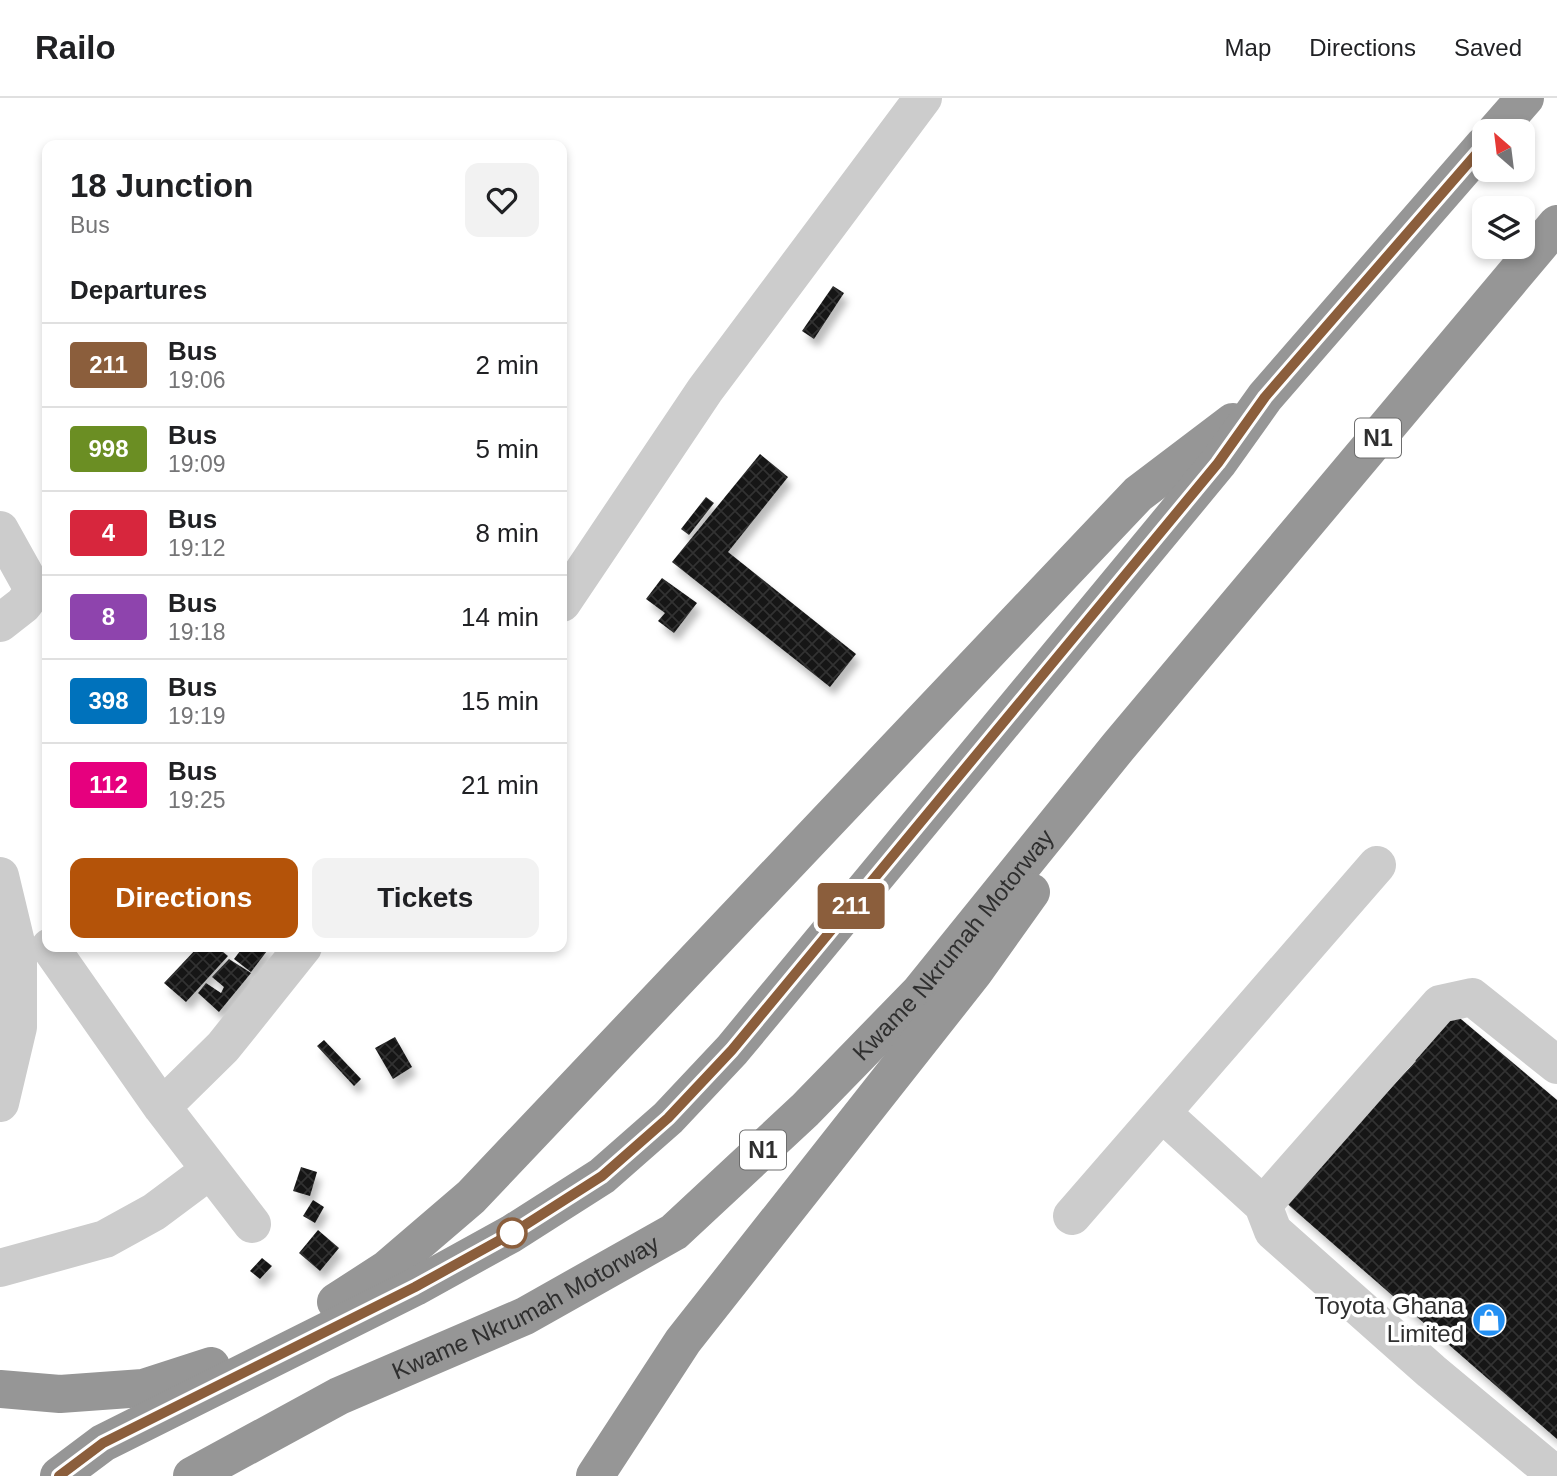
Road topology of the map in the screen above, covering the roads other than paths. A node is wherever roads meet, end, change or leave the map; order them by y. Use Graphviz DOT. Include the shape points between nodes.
graph roads {
  1 [pos="923,98"];
  2 [pos="1525,98"];
  3 [pos="1507,119"];
  4 [pos="1472,159"];
  5 [pos="1557,224"];
  6 [pos="1265,397"];
  7 [pos="0,530"];
  8 [pos="567,596"];
  9 [pos="0,623"];
  10 [pos="1199,653"];
  11 [pos="1377,865"];
  12 [pos="0,876"];
  13 [pos="42,936"];
  14 [pos="53,952"];
  15 [pos="299,952"];
  16 [pos="1557,1065"];
  17 [pos="0,1103"];
  18 [pos="162,1107"];
  19 [pos="1162,1113"];
  20 [pos="209,1171"];
  21 [pos="1263,1205"];
  22 [pos="1072,1216"];
  23 [pos="252,1224"];
  24 [pos="0,1268"];
  25 [pos="0,1389"];
  26 [pos="59,1476"];
  27 [pos="192,1476"];
  28 [pos="595,1476"];
  29 [pos="1557,1476"];
  1 -- 8 [label="street" via="705,390"];
  2 -- 3 [label="highway"];
  4 -- 6 [label="highway"];
  5 -- 10 [label="highway, Kwame Nkrumah Motorway / N1"];
  6 -- 25 [label="highway" via="1138,494 471,1197 387,1269 341,1299 214,1366 155,1384 60,1394"];
  6 -- 26 [label="highway" via="1218,463 732,1050 668,1118 602,1176 511,1234 103,1443"];
  7 -- 9 [label="street" via="34,591"];
  10 -- 27 [label="highway, Kwame Nkrumah Motorway / N1" via="920,992 805,1110 674,1232 525,1316 339,1396"];
  10 -- 28 [label="highway" via="974,972 684,1340"];
  11 -- 19 [label="street"];
  12 -- 13 [label="street"];
  12 -- 17 [label="street" via="18,951 18,1027"];
  14 -- 18 [label="street"];
  15 -- 18 [label="street" via="223,1047"];
  16 -- 21 [label="street" via="1472,997 1440,1004"];
  18 -- 20 [label="street"];
  19 -- 21 [label="street"];
  19 -- 22 [label="street"];
  20 -- 23 [label="street"];
  20 -- 24 [label="street" via="153,1212 105,1239"];
  21 -- 29 [label="street" via="1273,1231"];
}
